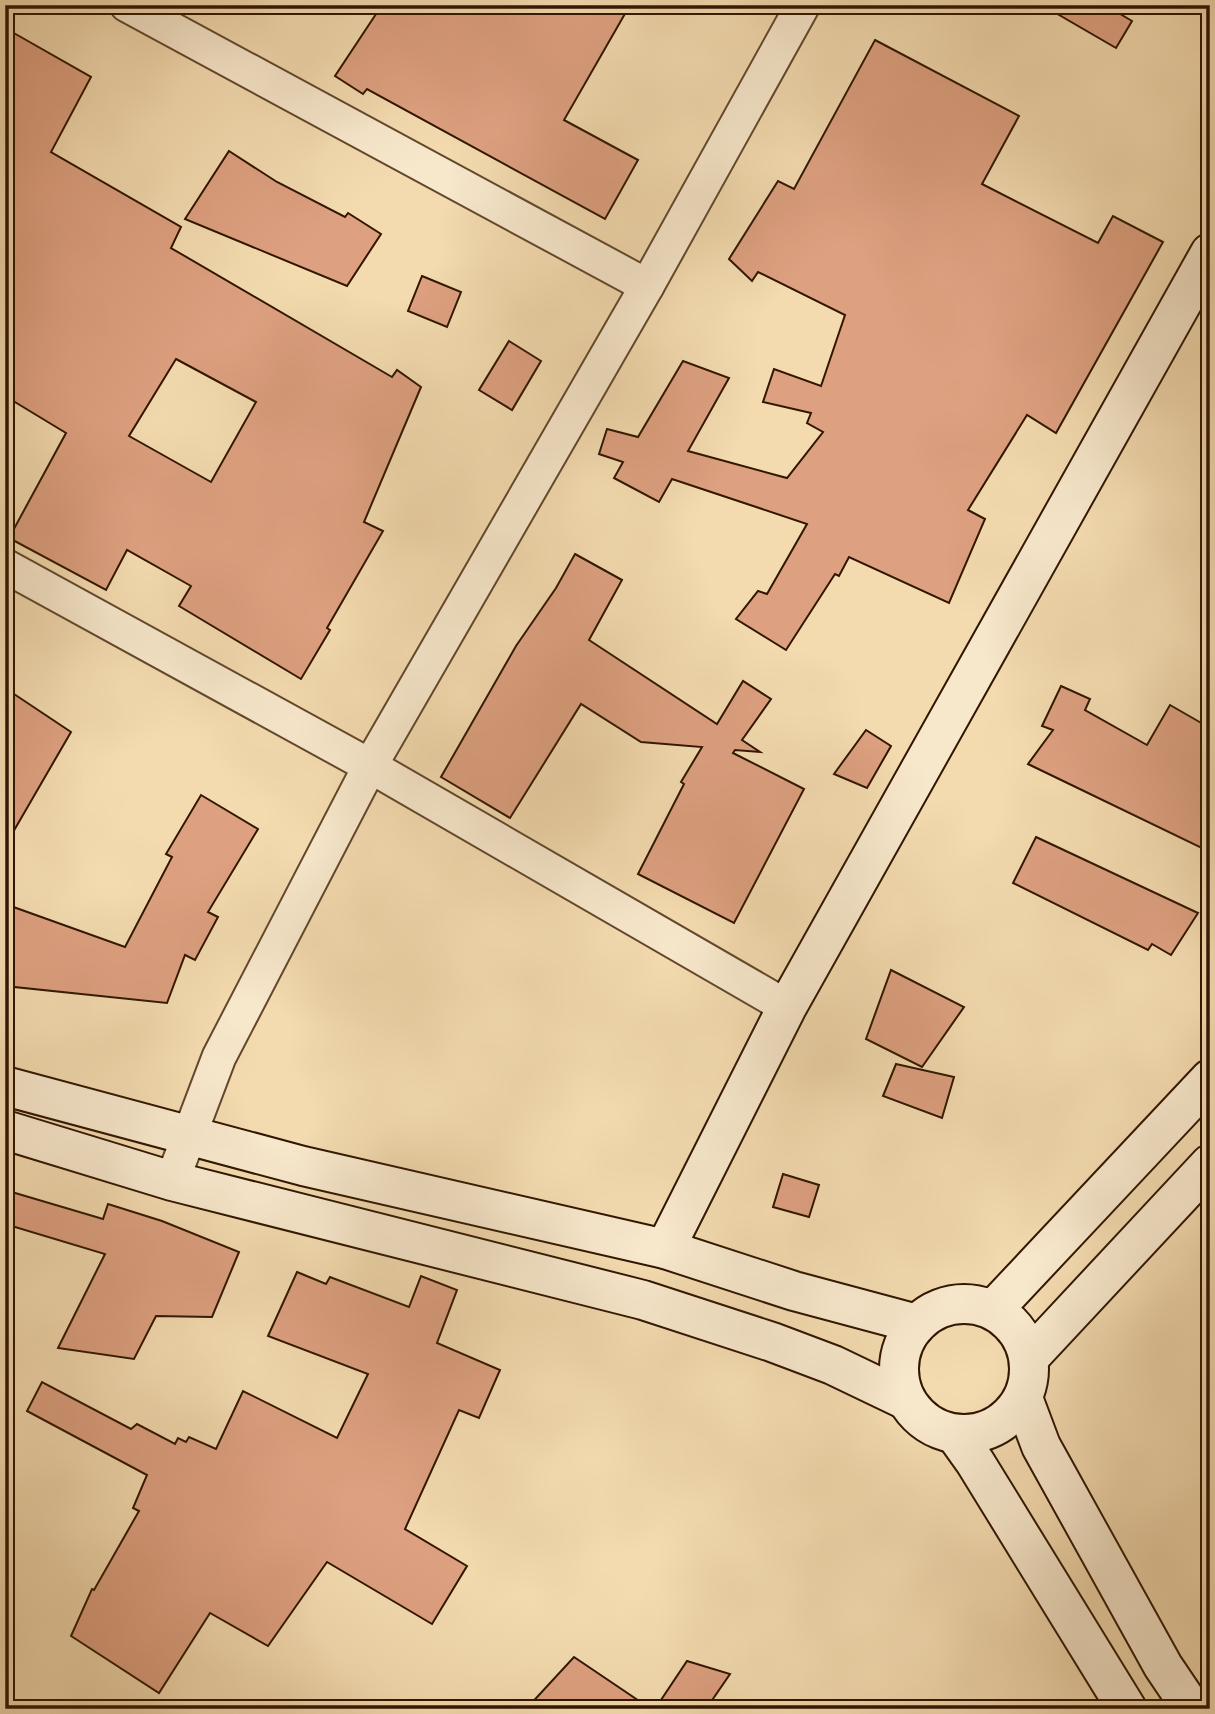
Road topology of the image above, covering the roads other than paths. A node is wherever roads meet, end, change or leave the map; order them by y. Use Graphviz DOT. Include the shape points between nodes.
graph roads {
  1 [pos="127,5"];
  2 [pos="803,5"];
  3 [pos="1210,253"];
  4 [pos="647,286"];
  5 [pos="5,566"];
  6 [pos="370,766"];
  7 [pos="786,1007"];
  8 [pos="1210,1079"];
  9 [pos="5,1086"];
  10 [pos="5,1130"];
  11 [pos="189,1134"];
  12 [pos="1210,1164"];
  13 [pos="172,1181"];
  14 [pos="665,1249"];
  15 [pos="993,1310"];
  16 [pos="917,1324"];
  17 [pos="1029,1358"];
  18 [pos="1023,1398"];
  19 [pos="906,1400"];
  20 [pos="955,1434"];
  21 [pos="1127,1709"];
  22 [pos="1192,1709"];
  1 -- 4 [label="street"];
  2 -- 4 [label="street"];
  3 -- 7 [label="street"];
  4 -- 6 [label="street"];
  5 -- 6 [label="street"];
  6 -- 7 [label="street"];
  6 -- 11 [label="street" via="219,1057"];
  7 -- 14 [label="street"];
  8 -- 15 [label="street"];
  9 -- 11 [label="street"];
  10 -- 13 [label="street"];
  11 -- 13 [label="street"];
  11 -- 14 [label="street" via="303,1166"];
  12 -- 17 [label="street"];
  13 -- 19 [label="street" via="656,1304 832,1365"];
  14 -- 16 [label="street"];
  15 -- 16 [label="street" via="953,1305"];
  15 -- 17 [label="street" via="1022,1338"];
  16 -- 19 [label="street" via="899,1360"];
  17 -- 18 [label="street" via="1030,1378"];
  18 -- 20 [label="street" via="995,1427"];
  18 -- 22 [label="street" via="1041,1446 1163,1666"];
  19 -- 20 [label="street" via="935,1428"];
  20 -- 21 [label="street"];
}
